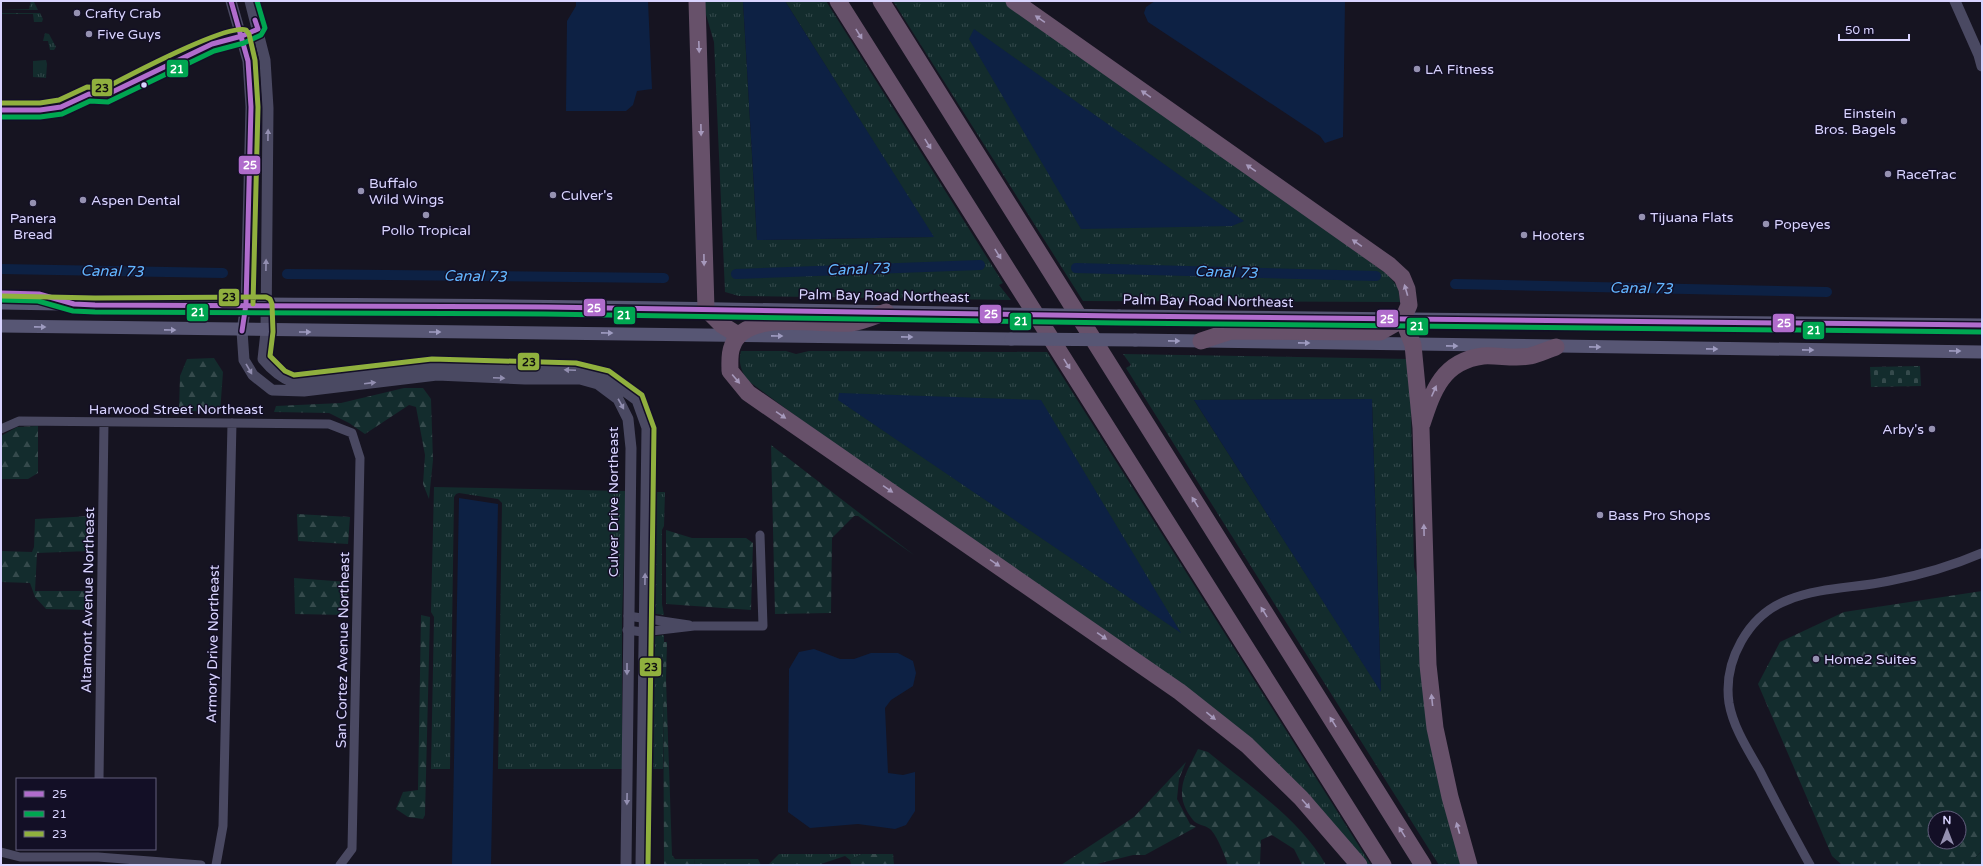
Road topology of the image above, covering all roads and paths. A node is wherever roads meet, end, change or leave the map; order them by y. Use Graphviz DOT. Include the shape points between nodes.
graph roads {
  1 [pos="231,1"];
  2 [pos="250,1"];
  3 [pos="697,1"];
  4 [pos="838,1"];
  5 [pos="881,1"];
  6 [pos="1014,1"];
  7 [pos="1955,1"];
  8 [pos="1982,66"];
  9 [pos="1,303"];
  10 [pos="246,304"];
  11 [pos="265,304"];
  12 [pos="706,308"];
  13 [pos="886,312"];
  14 [pos="1403,319"];
  15 [pos="1982,325"];
  16 [pos="1,326"];
  17 [pos="242,331"];
  18 [pos="266,332"];
  19 [pos="738,335"];
  20 [pos="1201,342"];
  21 [pos="1413,345"];
  22 [pos="1556,347"];
  23 [pos="1982,352"];
  24 [pos="104,422"];
  25 [pos="232,423"];
  26 [pos="1421,428"];
  27 [pos="1,429"];
  28 [pos="352,433"];
  29 [pos="760,535"];
  30 [pos="1982,553"];
  31 [pos="628,616"];
  32 [pos="644,618"];
  33 [pos="694,626"];
  34 [pos="628,630"];
  35 [pos="643,632"];
  36 [pos="99,778"];
  37 [pos="1,852"];
  38 [pos="98,853"];
  39 [pos="201,865"];
  40 [pos="216,865"];
  41 [pos="340,865"];
  42 [pos="626,865"];
  43 [pos="642,865"];
  44 [pos="1359,865"];
  45 [pos="1383,865"];
  46 [pos="1423,865"];
  47 [pos="1469,865"];
  48 [pos="1810,865"];
  1 -- 10 [label="street, Culver Drive Northeast" via="248,61 251,107"];
  11 -- 2 [label="street, one-way" via="268,101 265,60"];
  3 -- 12 [label="highway, one-way"];
  4 -- 45 [label="highway, one-way"];
  46 -- 5 [label="highway, one-way"];
  14 -- 6 [label="highway, one-way" via="1409,305 1407,290 1402,277 1389,265"];
  7 -- 8 [label="street" via="1980,55"];
  9 -- 10 [label="main road, Palm Bay Road Northeast"];
  10 -- 11 [label="main road, Palm Bay Road Northeast"];
  10 -- 17 [label="street, Culver Drive Northeast"];
  11 -- 12 [label="main road, Palm Bay Road Northeast"];
  11 -- 18 [label="street"];
  12 -- 13 [label="main road, Palm Bay Road Northeast"];
  12 -- 19 [label="highway" via="722,325"];
  13 -- 14 [label="main road, Palm Bay Road Northeast, bridge"];
  13 -- 19 [label="highway" via="852,323 769,322 749,327"];
  14 -- 15 [label="main road, Palm Bay Road Northeast"];
  14 -- 20 [label="highway" via="1380,332 1231,331"];
  14 -- 21 [label="highway"];
  16 -- 17 [label="main road, one-way"];
  17 -- 18 [label="main road"];
  17 -- 31 [label="street, Culver Drive Northeast, one-way" via="244,360 253,375 272,390 304,391 437,375 580,379 598,384 618,398 628,419 631,448"];
  18 -- 19 [label="main road, one-way"];
  32 -- 18 [label="street, one-way" via="647,428 637,400 606,377 574,370 432,366 293,382 281,377 263,358"];
  19 -- 20 [label="main road, one-way, bridge"];
  19 -- 44 [label="highway, one-way" via="731,347 730,371 748,393 1180,692 1247,745 1300,798"];
  20 -- 21 [label="main road, one-way"];
  21 -- 22 [label="main road, one-way"];
  21 -- 26 [label="highway"];
  22 -- 23 [label="main road, one-way"];
  26 -- 22 [label="highway, one-way" via="1438,382 1454,366 1483,356 1529,356"];
  24 -- 25 [label="street, Harwood Street Northeast"];
  24 -- 27 [label="street, Harwood Street Northeast" via="19,421"];
  24 -- 36 [label="street, Altamont Avenue Northeast"];
  25 -- 28 [label="street, Harwood Street Northeast" via="329,424"];
  25 -- 40 [label="street, Armory Drive Northeast" via="223,826"];
  47 -- 26 [label="highway, one-way" via="1448,790 1435,728 1428,665"];
  28 -- 41 [label="street, San Cortez Avenue Northeast" via="360,458 352,849"];
  29 -- 33 [label="street" via="763,626"];
  30 -- 48 [label="street" via="1954,565 1889,581 1830,589 1787,600 1763,614 1744,634 1728,679 1729,702 1736,728"];
  31 -- 32 [label="street"];
  31 -- 34 [label="street, Culver Drive Northeast"];
  32 -- 33 [label="street"];
  32 -- 35 [label="street"];
  33 -- 35 [label="street"];
  34 -- 35 [label="street"];
  34 -- 42 [label="street, Culver Drive Northeast, one-way"];
  35 -- 43 [label="street"];
  37 -- 38 [label="street" via="20,857"];
  38 -- 39 [label="street"];
}
